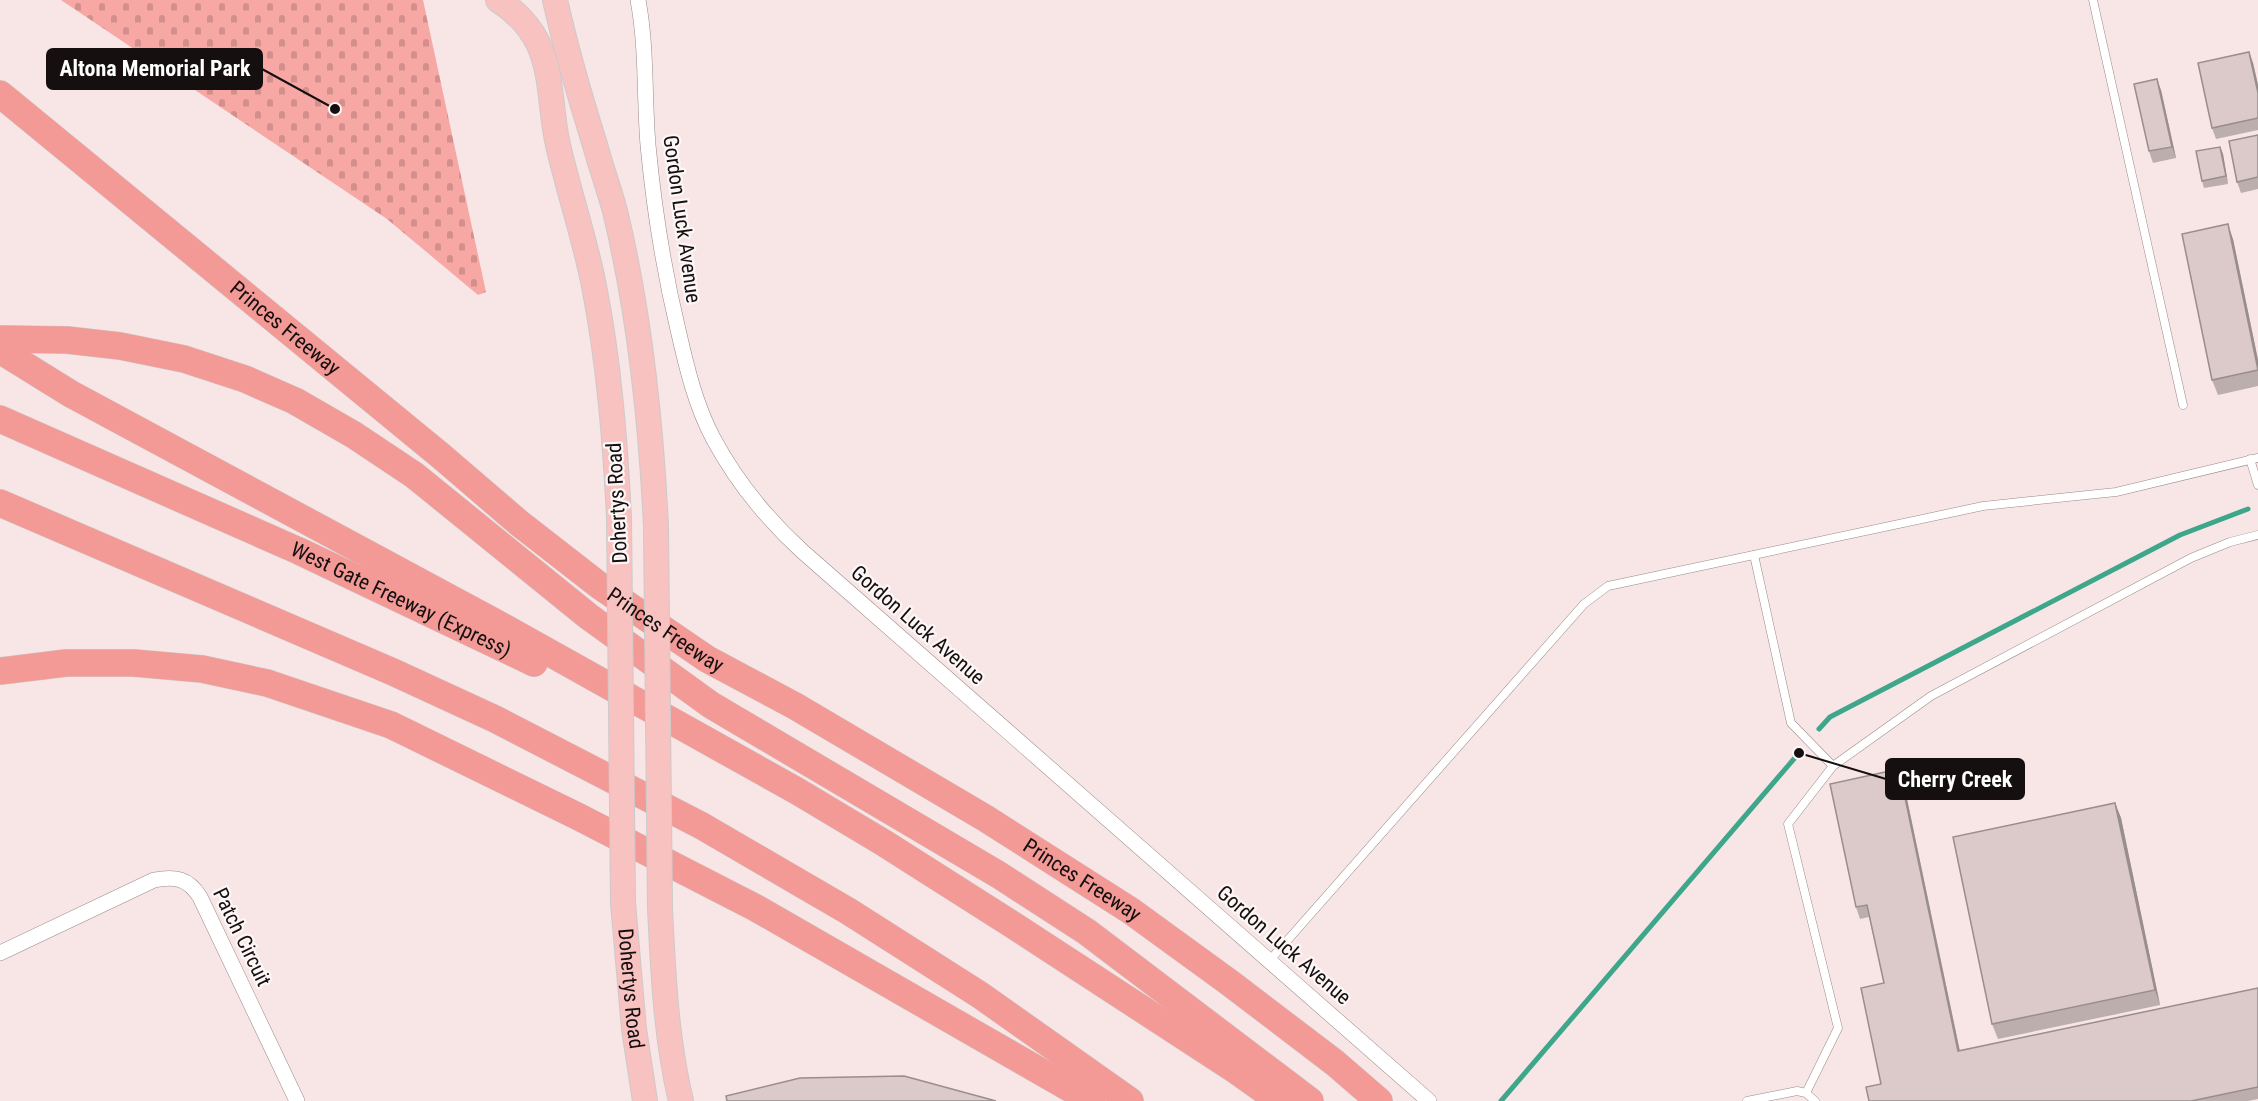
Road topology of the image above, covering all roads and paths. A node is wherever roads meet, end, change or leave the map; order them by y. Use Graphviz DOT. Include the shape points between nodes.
graph roads {
  1 [pos="498,0"];
  2 [pos="555,0"];
  3 [pos="638,0"];
  4 [pos="647,0"];
  5 [pos="2093,0"];
  6 [pos="644,30"];
  7 [pos="0,94"];
  8 [pos="0,339"];
  9 [pos="0,350"];
  10 [pos="2183,405"];
  11 [pos="0,419"];
  12 [pos="2254,458"];
  13 [pos="2258,485"];
  14 [pos="0,503"];
  15 [pos="2258,535"];
  16 [pos="1754,555"];
  17 [pos="0,671"];
  18 [pos="1833,766"];
  19 [pos="797,791"];
  20 [pos="0,953"];
  21 [pos="1270,960"];
  22 [pos="1806,1092"];
  23 [pos="297,1101"];
  24 [pos="645,1101"];
  25 [pos="681,1101"];
  26 [pos="1092,1101"];
  27 [pos="1130,1101"];
  28 [pos="1279,1101"];
  29 [pos="1310,1101"];
  30 [pos="1379,1101"];
  31 [pos="1429,1101"];
  32 [pos="1747,1101"];
  33 [pos="1815,1101"];
  1 -- 24 [label="main road, Dohertys Road, bridge" via="518,15 532,33 548,72 556,138 598,311 611,407 620,517 623,903"];
  2 -- 25 [label="main road, Dohertys Road, bridge" via="614,207 632,287 646,384 656,527 660,908 663,966"];
  3 -- 6 [label="street, Gordon Luck Avenue"];
  4 -- 6 [label="street, Gordon Luck Avenue"];
  5 -- 10 [label="lane"];
  6 -- 21 [label="street, Gordon Luck Avenue" via="648,145 668,284 696,397 735,476 802,552"];
  7 -- 30 [label="highway, Princes Freeway" via="600,586 707,659 985,818 1131,911 1230,982"];
  8 -- 29 [label="highway" via="67,340 184,359 295,401 354,435 414,475 588,616 711,705 999,875 1077,926"];
  9 -- 19 [label="highway" via="71,394 478,613"];
  11 -- 19 [label="highway, West Gate Freeway (Express)" via="310,556"];
  12 -- 13 [label="lane"];
  12 -- 16 [label="lane" via="2116,492 1983,506"];
  14 -- 27 [label="highway" via="393,672 495,719 702,826 980,994"];
  15 -- 18 [label="lane" via="2191,558 1941,690"];
  16 -- 18 [label="lane" via="1791,723"];
  16 -- 21 [label="lane" via="1622,582 1596,593"];
  17 -- 26 [label="highway" via="78,663 202,669 267,683 391,725 756,908"];
  18 -- 22 [label="lane" via="1788,824 1838,1028"];
  19 -- 28 [label="highway" via="1004,919"];
  20 -- 23 [label="street, Patch Circuit" via="154,880 182,879 200,897"];
  21 -- 31 [label="street, Gordon Luck Avenue"];
  22 -- 32 [label="lane"];
  22 -- 33 [label="lane"];
}
